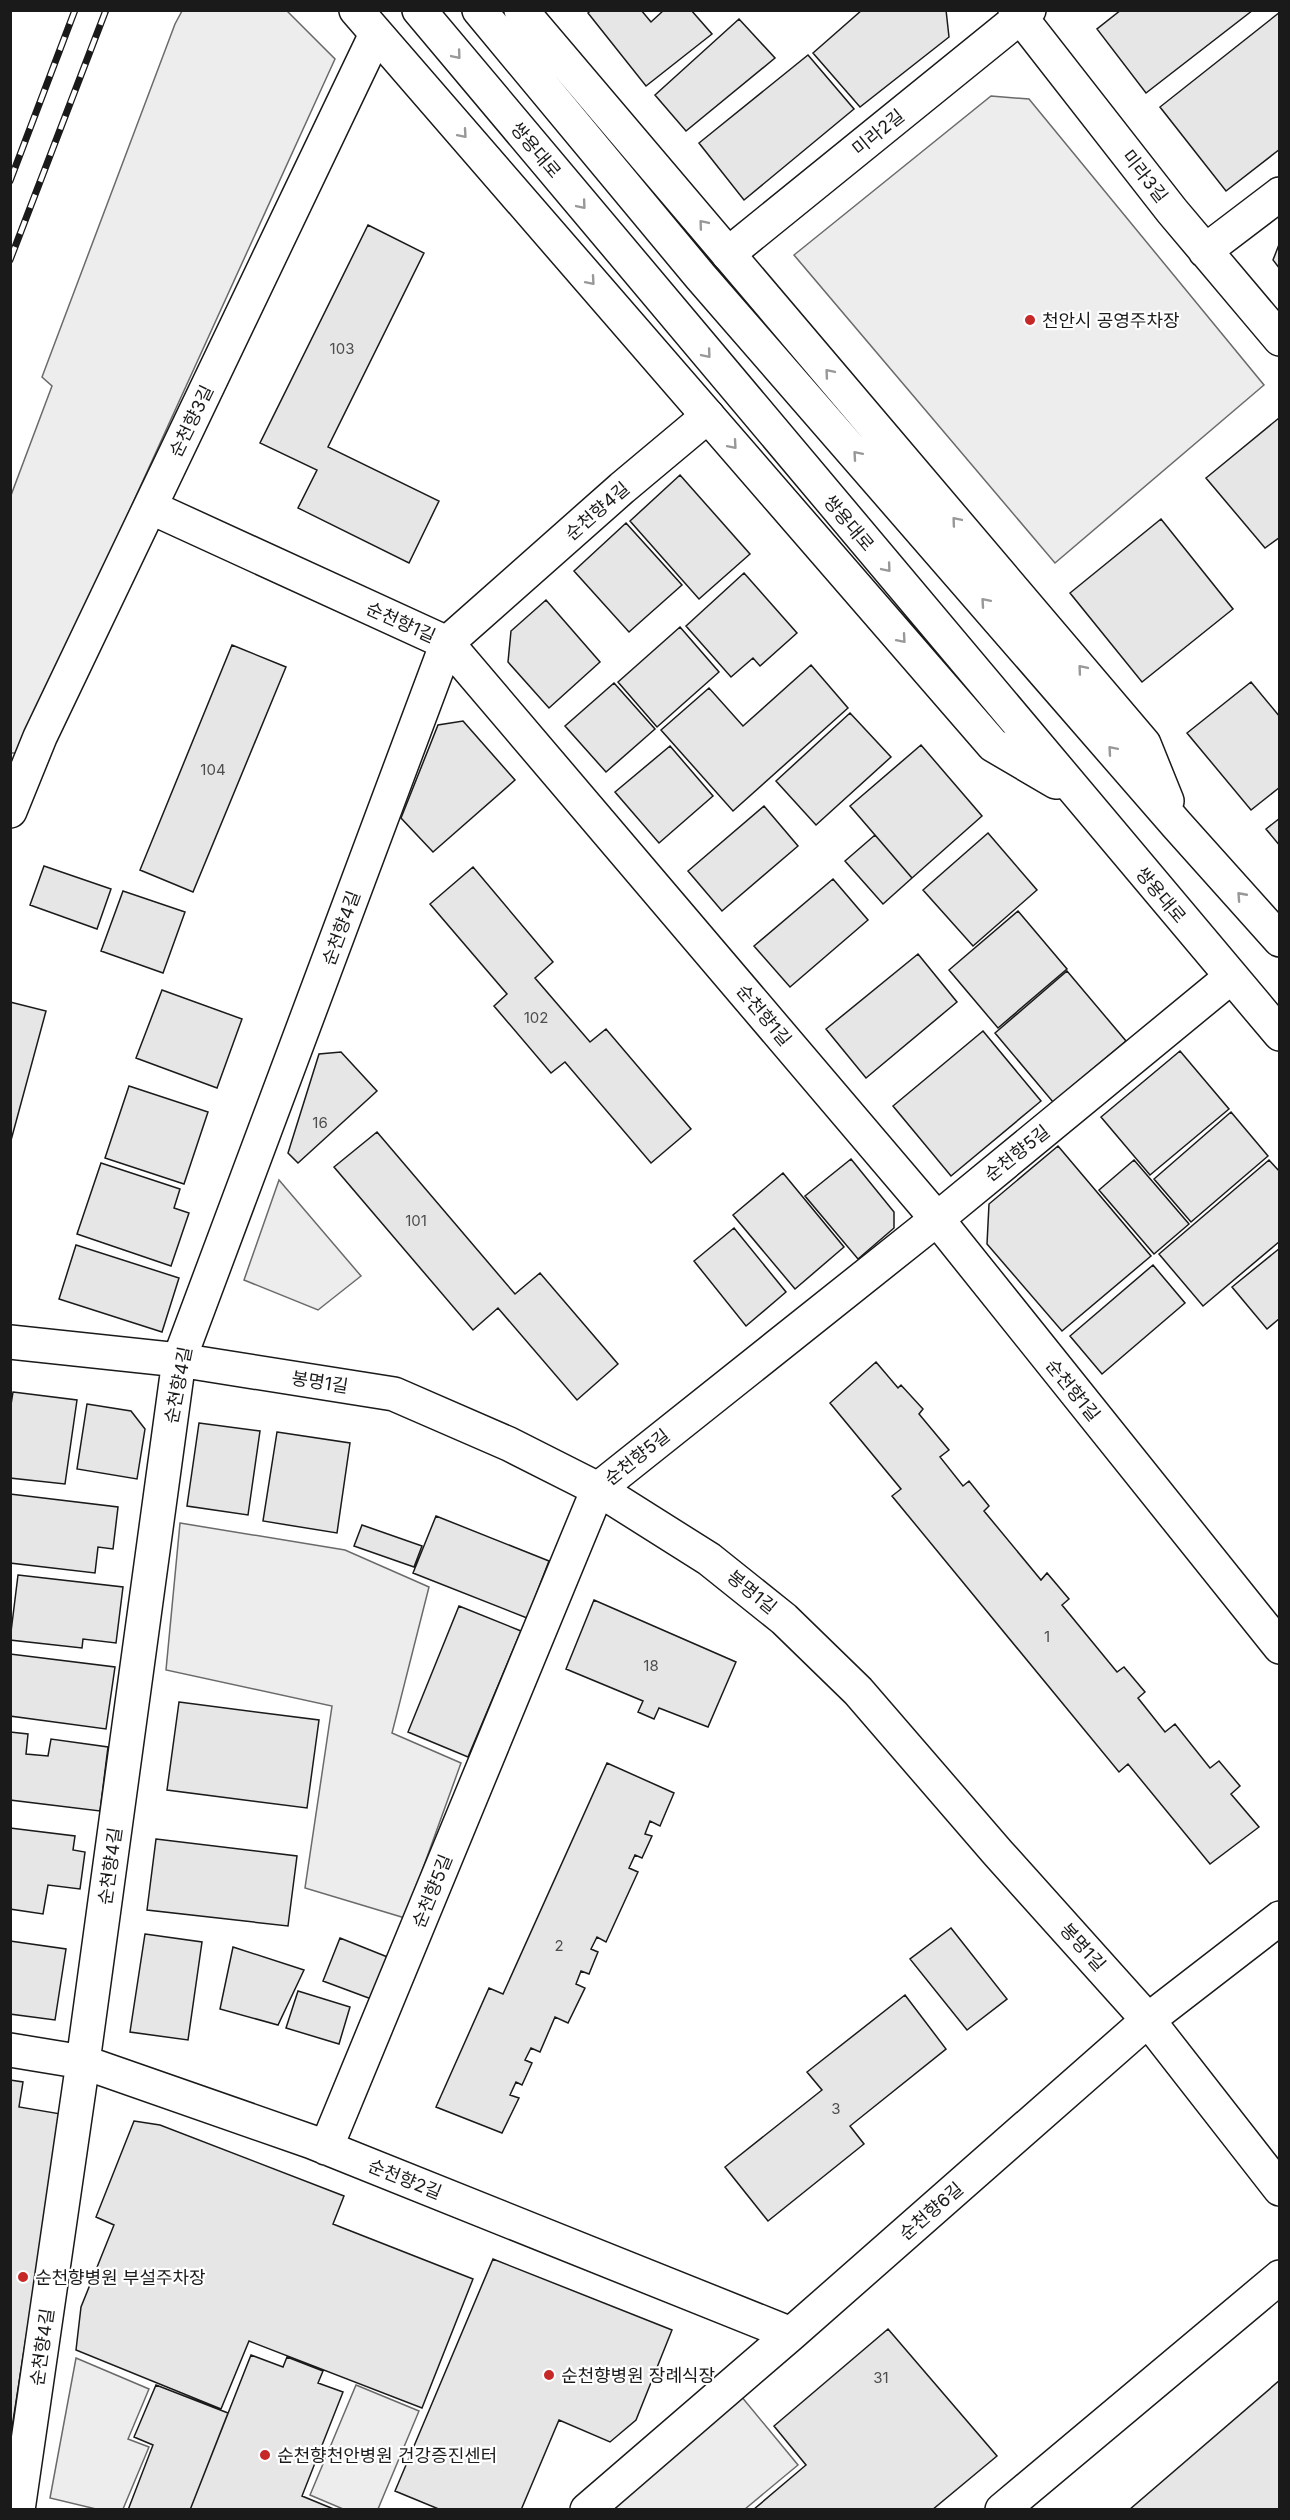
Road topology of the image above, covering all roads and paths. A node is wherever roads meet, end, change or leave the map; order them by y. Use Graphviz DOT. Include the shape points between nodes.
graph roads {
  1 [pos="419,10"];
  2 [pos="479,10"];
  3 [pos="521,10"];
  4 [pos="1021,13"];
  5 [pos="366,22"];
  6 [pos="1280,194"];
  7 [pos="1206,251"];
  8 [pos="728,254"];
  9 [pos="1280,339"];
  10 [pos="708,416"];
  11 [pos="150,507"];
  12 [pos="447,643"];
  13 [pos="1077,795"];
  14 [pos="10,811"];
  15 [pos="1177,825"];
  16 [pos="1280,940"];
  17 [pos="1231,977"];
  18 [pos="1280,1034"];
  19 [pos="937,1219"];
  20 [pos="10,1342"];
  21 [pos="179,1360"];
  22 [pos="598,1489"];
  23 [pos="1280,1647"];
  24 [pos="1280,1918"];
  25 [pos="1148,2020"];
  26 [pos="10,2050"];
  27 [pos="83,2062"];
  28 [pos="327,2148"];
  29 [pos="1280,2189"];
  30 [pos="1280,2277"];
  31 [pos="791,2334"];
  32 [pos="18,2510"];
  33 [pos="587,2510"];
  34 [pos="1002,2510"];
  1 -- 13 [label="street, 쌍용대로, one-way"];
  15 -- 2 [label="street, one-way" via="700,276"];
  8 -- 3 [label="street, one-way"];
  4 -- 7 [label="street, 미라3길"];
  4 -- 8 [label="street, 미라2길"];
  5 -- 10 [label="street, one-way"];
  5 -- 11 [label="street, 순천향3길"];
  6 -- 7 [label="street"];
  7 -- 9 [label="street, 미라3길"];
  15 -- 8 [label="street, one-way" via="1144,744"];
  10 -- 12 [label="street, 순천향4길"];
  10 -- 13 [label="street, one-way" via="993,745"];
  11 -- 12 [label="street, 순천향1길"];
  11 -- 14 [label="street, 순천향3길" via="40,737"];
  12 -- 19 [label="street, 순천향1길"];
  12 -- 21 [label="street, 순천향4길"];
  13 -- 17 [label="street, 쌍용대로"];
  16 -- 15 [label="street, one-way"];
  17 -- 18 [label="street, 쌍용대로"];
  17 -- 19 [label="street, 순천향5길"];
  19 -- 22 [label="street, 순천향5길"];
  19 -- 23 [label="street, 순천향1길"];
  20 -- 21 [label="street, 봉명1길"];
  21 -- 22 [label="street, 봉명1길" via="394,1394 509,1444"];
  21 -- 27 [label="street, 순천향4길"];
  22 -- 25 [label="street, 봉명1길" via="710,1559 784,1619 858,1691"];
  22 -- 28 [label="street, 순천향5길"];
  24 -- 25 [label="street, 순천향6길"];
  25 -- 29 [label="street, 봉명1길"];
  25 -- 31 [label="street, 순천향6길"];
  26 -- 27 [label="street, 순천향2길"];
  27 -- 28 [label="street, 순천향2길"];
  27 -- 32 [label="street, 순천향4길"];
  28 -- 31 [label="street, 순천향2길"];
  30 -- 34 [label="street"];
  31 -- 33 [label="street, 순천향6길"];
}
